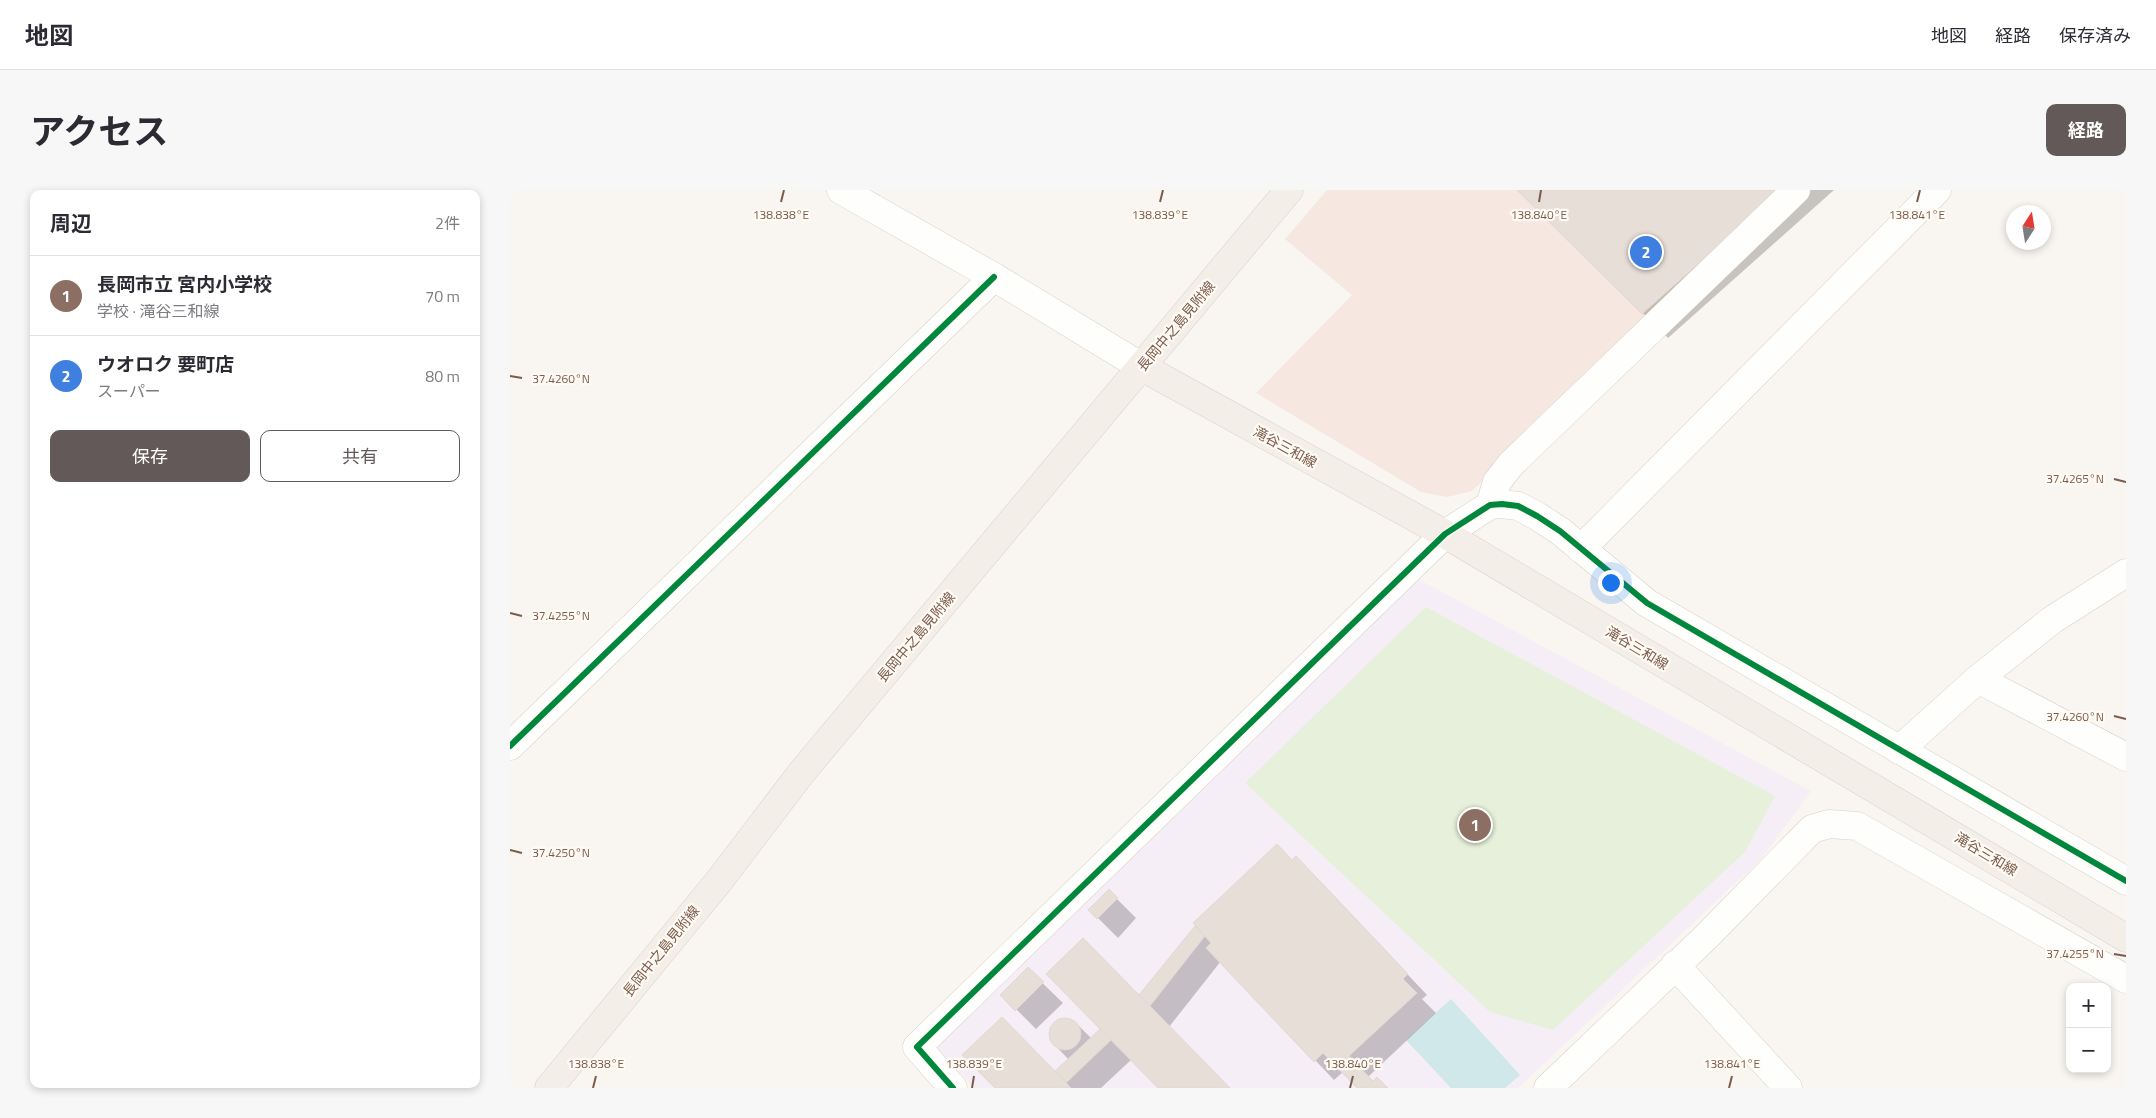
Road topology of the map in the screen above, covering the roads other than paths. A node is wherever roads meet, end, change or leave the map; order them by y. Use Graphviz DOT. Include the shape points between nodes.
graph roads {
  1 [pos="841,190"];
  2 [pos="1289,190"];
  3 [pos="1796,190"];
  4 [pos="1937,190"];
  5 [pos="994,277"];
  6 [pos="1142,368"];
  7 [pos="1490,505"];
  8 [pos="1445,534"];
  9 [pos="1581,549"];
  10 [pos="2126,573"];
  11 [pos="1978,678"];
  12 [pos="510,746"];
  13 [pos="1898,750"];
  14 [pos="2126,757"];
  15 [pos="2126,881"];
  16 [pos="2126,938"];
  17 [pos="1675,965"];
  18 [pos="2126,979"];
  19 [pos="549,1088"];
  20 [pos="953,1088"];
  21 [pos="1548,1088"];
  22 [pos="1788,1088"];
  1 -- 5 [label="street"];
  2 -- 6 [label="main road, 長岡中之島見附線"];
  3 -- 7 [label="street" via="1511,464 1497,482"];
  4 -- 9 [label="street"];
  5 -- 6 [label="street"];
  5 -- 12 [label="street"];
  6 -- 8 [label="main road, 滝谷三和線"];
  6 -- 19 [label="main road, 長岡中之島見附線" via="802,772 719,882"];
  7 -- 8 [label="street"];
  7 -- 9 [label="street" via="1524,509"];
  8 -- 16 [label="main road, 滝谷三和線"];
  8 -- 20 [label="street" via="917,1048"];
  9 -- 13 [label="street" via="1647,604"];
  10 -- 11 [label="street" via="2052,620"];
  11 -- 13 [label="street"];
  11 -- 14 [label="street"];
  13 -- 15 [label="street"];
  17 -- 18 [label="street" via="1812,830 1829,824 1857,826"];
  17 -- 21 [label="street"];
  17 -- 22 [label="street"];
}
